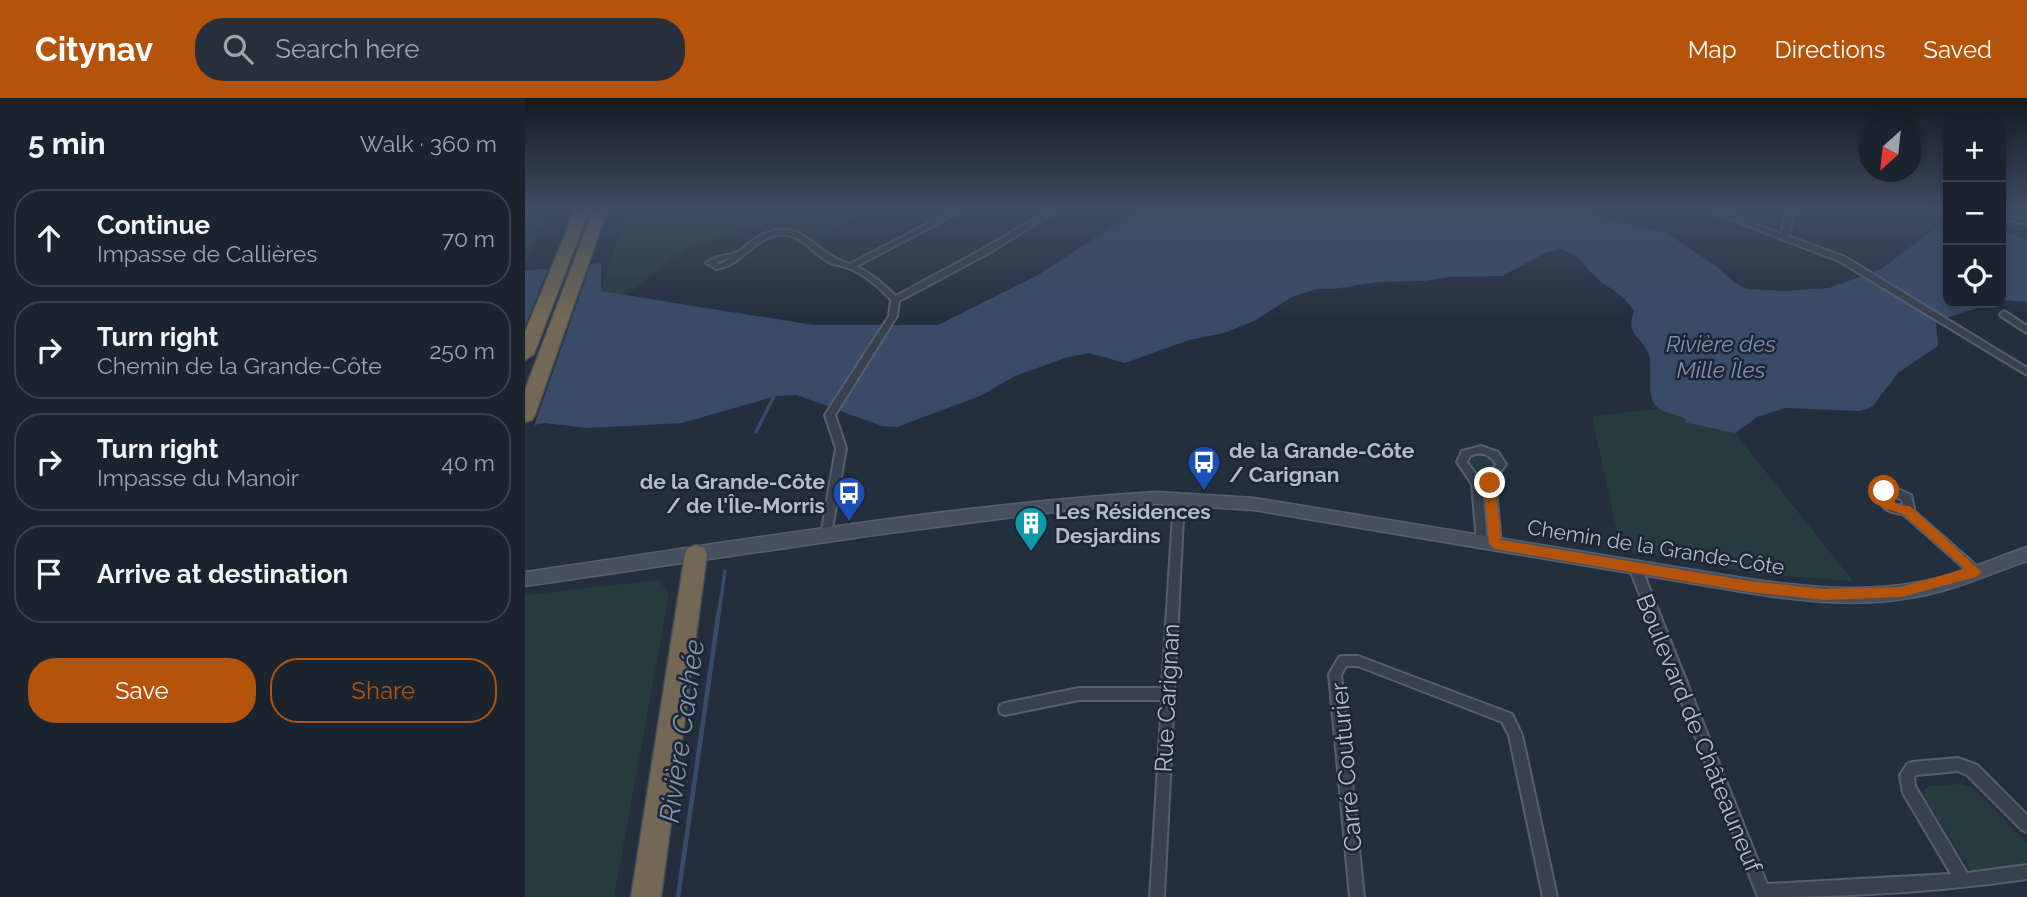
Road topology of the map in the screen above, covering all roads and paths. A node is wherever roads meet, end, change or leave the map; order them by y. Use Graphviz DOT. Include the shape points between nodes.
graph roads {
  1 [pos="568,245"];
  2 [pos="587,245"];
  3 [pos="752,245"];
  4 [pos="815,245"];
  5 [pos="891,245"];
  6 [pos="994,245"];
  7 [pos="1807,245"];
  8 [pos="741,253"];
  9 [pos="851,266"];
  10 [pos="895,300"];
  11 [pos="2004,314"];
  12 [pos="2027,330"];
  13 [pos="525,354"];
  14 [pos="2027,372"];
  15 [pos="525,415"];
  16 [pos="1179,498"];
  17 [pos="1906,510"];
  18 [pos="827,535"];
  19 [pos="1489,543"];
  20 [pos="696,554"];
  21 [pos="2027,554"];
  22 [pos="1635,568"];
  23 [pos="1976,572"];
  24 [pos="525,579"];
  25 [pos="1167,694"];
  26 [pos="1005,709"];
  27 [pos="2027,825"];
  28 [pos="2027,872"];
  29 [pos="1963,881"];
  30 [pos="1764,894"];
  31 [pos="646,897"];
  32 [pos="1157,897"];
  33 [pos="1357,897"];
  34 [pos="1550,897"];
  1 -- 13 [label="highway"];
  2 -- 15 [label="highway"];
  3 -- 8 [label="street"];
  4 -- 9 [label="street" via="833,261"];
  5 -- 9 [label="street"];
  6 -- 10 [label="street"];
  7 -- 14 [label="street" via="1862,270"];
  9 -- 10 [label="street"];
  10 -- 18 [label="street" via="893,316 830,420 841,446"];
  11 -- 12 [label="street"];
  16 -- 18 [label="main road, Chemin de la Grande-Côte" via="1077,503"];
  16 -- 19 [label="main road, Chemin de la Grande-Côte" via="1247,503"];
  16 -- 25 [label="street, Rue Carignan"];
  17 -- 23 [label="street"];
  18 -- 20 [label="main road, Chemin de la Grande-Côte"];
  19 -- 19 [label="street" via="1490,480 1501,464 1490,452 1477,449 1462,459 1477,483"];
  19 -- 22 [label="main road, Chemin de la Grande-Côte"];
  20 -- 24 [label="main road, Chemin de la Grande-Côte"];
  20 -- 31 [label="highway"];
  21 -- 23 [label="main road, Chemin de la Grande-Côte"];
  22 -- 23 [label="main road, Chemin de la Grande-Côte" via="1782,591 1850,596 1922,588"];
  22 -- 30 [label="street, Boulevard de Châteauneuf"];
  25 -- 26 [label="street" via="1079,694"];
  25 -- 32 [label="street, Rue Carignan"];
  27 -- 29 [label="street" via="1972,770 1958,764 1912,769 1907,788"];
  28 -- 29 [label="street"];
  29 -- 30 [label="street"];
  33 -- 34 [label="street, Carré Couturier" via="1335,674 1343,661 1359,661 1507,718 1515,735"];
}
